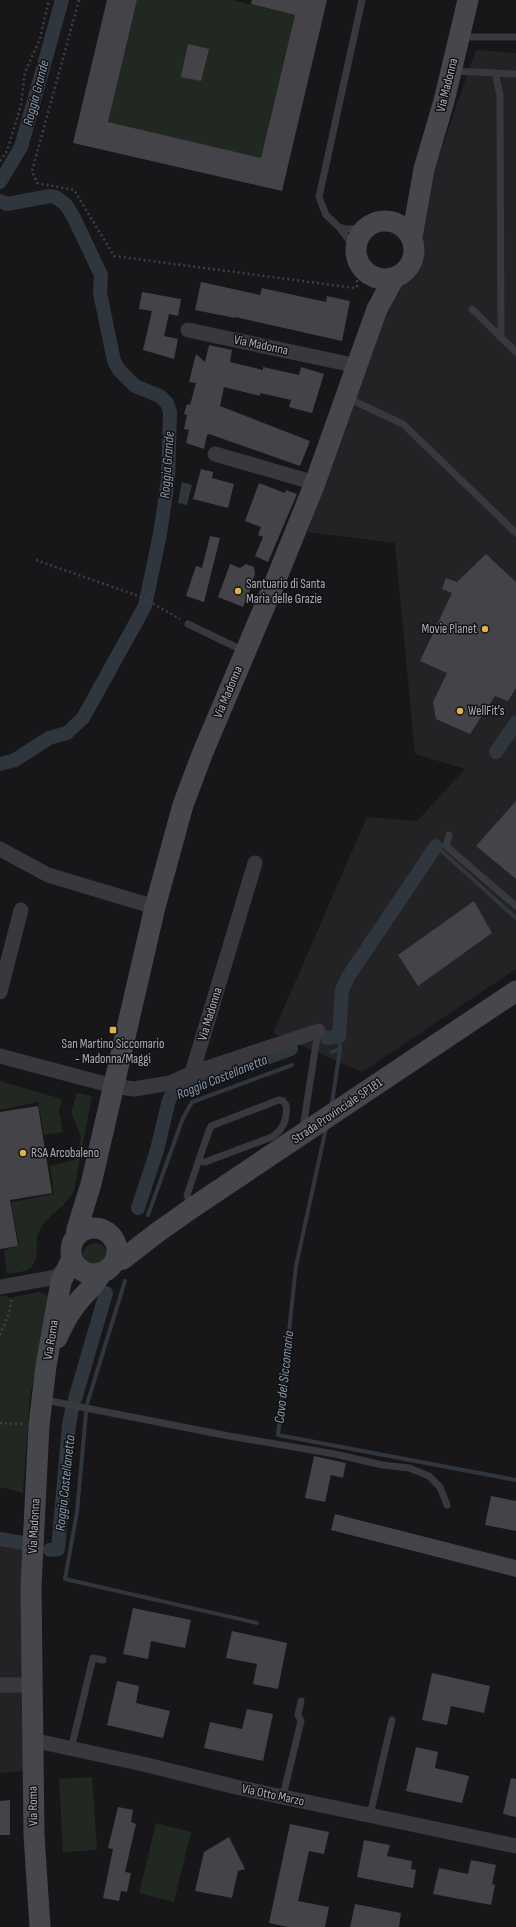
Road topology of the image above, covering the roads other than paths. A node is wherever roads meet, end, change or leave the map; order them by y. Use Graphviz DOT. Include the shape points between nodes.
graph roads {
  1 [pos="362,0"];
  2 [pos="468,0"];
  3 [pos="459,37"];
  4 [pos="516,37"];
  5 [pos="452,71"];
  6 [pos="495,73"];
  7 [pos="516,74"];
  8 [pos="424,168"];
  9 [pos="390,221"];
  10 [pos="339,227"];
  11 [pos="367,228"];
  12 [pos="412,237"];
  13 [pos="358,257"];
  14 [pos="386,278"];
  15 [pos="472,309"];
  16 [pos="188,330"];
  17 [pos="501,338"];
  18 [pos="516,352"];
  19 [pos="358,366"];
  20 [pos="345,399"];
  21 [pos="215,454"];
  22 [pos="315,483"];
  23 [pos="516,533"];
  24 [pos="188,624"];
  25 [pos="246,652"];
  26 [pos="449,835"];
  27 [pos="0,849"];
  28 [pos="255,863"];
  29 [pos="516,906"];
  30 [pos="155,907"];
  31 [pos="21,910"];
  32 [pos="3,963"];
  33 [pos="516,991"];
  34 [pos="0,992"];
  35 [pos="318,1031"];
  36 [pos="0,1056"];
  37 [pos="192,1073"];
  38 [pos="113,1086"];
  39 [pos="303,1133"];
  40 [pos="199,1161"];
  41 [pos="90,1184"];
  42 [pos="192,1208"];
  43 [pos="158,1232"];
  44 [pos="107,1234"];
  45 [pos="76,1236"];
  46 [pos="72,1258"];
  47 [pos="108,1267"];
  48 [pos="38,1280"];
  49 [pos="6,1286"];
  50 [pos="58,1299"];
  51 [pos="46,1366"];
  52 [pos="42,1400"];
  53 [pos="447,1505"];
  54 [pos="103,1660"];
  55 [pos="0,1685"];
  56 [pos="31,1685"];
  57 [pos="301,1701"];
  58 [pos="392,1720"];
  59 [pos="32,1740"];
  60 [pos="71,1750"];
  61 [pos="283,1796"];
  62 [pos="370,1815"];
  63 [pos="516,1846"];
  64 [pos="40,1927"];
  1 -- 10 [label="lane" via="319,197 326,215"];
  2 -- 3 [label="street, Via Madonna"];
  3 -- 4 [label="lane"];
  3 -- 5 [label="street, Via Madonna"];
  5 -- 6 [label="lane"];
  5 -- 8 [label="street, Via Madonna"];
  6 -- 7 [label="lane"];
  6 -- 17 [label="lane" via="500,95"];
  8 -- 9 [label="street, Via Madonna" via="407,208"];
  8 -- 12 [label="street, Via Madonna"];
  9 -- 11 [label="street, Via Madonna"];
  9 -- 12 [label="street" via="402,227"];
  10 -- 11 [label="lane"];
  10 -- 13 [label="lane"];
  11 -- 13 [label="street" via="361,234"];
  12 -- 14 [label="street, Via Madonna" via="414,250 411,264 407,270"];
  13 -- 14 [label="street" via="370,275"];
  14 -- 19 [label="street, Via Madonna"];
  15 -- 17 [label="lane"];
  16 -- 19 [label="street, Via Madonna"];
  17 -- 18 [label="lane"];
  19 -- 20 [label="street, Via Madonna"];
  20 -- 22 [label="street, Via Madonna"];
  20 -- 23 [label="lane" via="404,424"];
  21 -- 22 [label="street"];
  22 -- 25 [label="street, Via Madonna"];
  24 -- 25 [label="lane"];
  25 -- 30 [label="street, Via Madonna" via="190,786 170,846"];
  26 -- 29 [label="lane" via="446,846"];
  27 -- 30 [label="street" via="48,875"];
  28 -- 37 [label="street, Via Madonna"];
  30 -- 38 [label="street, Via Madonna"];
  31 -- 32 [label="street"];
  32 -- 34 [label="street"];
  33 -- 39 [label="street, Strada Provinciale SP181"];
  35 -- 37 [label="street"];
  35 -- 39 [label="lane"];
  36 -- 38 [label="street"];
  37 -- 38 [label="street" via="151,1088"];
  38 -- 41 [label="street, Via Madonna"];
  39 -- 42 [label="street, Strada Provinciale SP181"];
  40 -- 40 [label="lane" via="211,1126 279,1100 286,1105 280,1132 206,1162"];
  40 -- 42 [label="lane" via="187,1196"];
  41 -- 44 [label="street, Via Madonna" via="91,1211"];
  41 -- 45 [label="street, Via Madonna"];
  42 -- 43 [label="street, Strada Provinciale SP181"];
  43 -- 44 [label="street, Strada Provinciale SP181" via="134,1237"];
  43 -- 47 [label="street, Strada Provinciale SP181" via="123,1259"];
  44 -- 45 [label="street" via="93,1228 84,1230"];
  44 -- 47 [label="street" via="116,1245 117,1253"];
  45 -- 46 [label="street" via="71,1251"];
  46 -- 47 [label="street" via="81,1270 87,1273"];
  46 -- 48 [label="street" via="56,1277"];
  46 -- 50 [label="street, Via Roma" via="61,1282"];
  47 -- 51 [label="street, Via Roma" via="64,1322"];
  48 -- 49 [label="street"];
  48 -- 50 [label="street" via="49,1286"];
  50 -- 51 [label="street, Via Roma"];
  51 -- 52 [label="street, Via Madonna"];
  52 -- 53 [label="lane" via="409,1468 429,1476 440,1486"];
  52 -- 56 [label="street, Via Madonna" via="31,1587"];
  54 -- 60 [label="lane" via="93,1658"];
  55 -- 56 [label="street"];
  56 -- 59 [label="street, Via Roma"];
  57 -- 61 [label="lane" via="298,1715 301,1721"];
  58 -- 62 [label="lane"];
  59 -- 60 [label="street, Via Otto Marzo"];
  59 -- 64 [label="street, Via Roma" via="34,1835"];
  60 -- 61 [label="street, Via Otto Marzo"];
  61 -- 62 [label="street, Via Otto Marzo"];
  62 -- 63 [label="street, Via Otto Marzo"];
}
